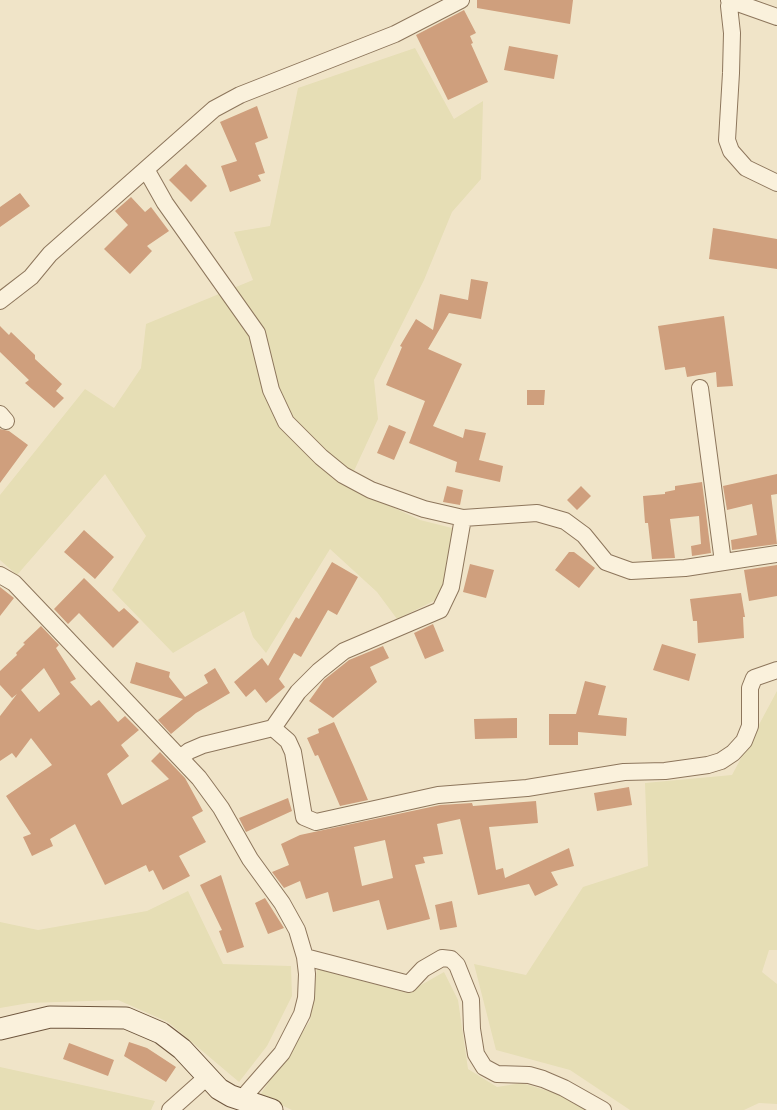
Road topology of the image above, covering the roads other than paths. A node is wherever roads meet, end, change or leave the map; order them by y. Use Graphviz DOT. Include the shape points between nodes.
graph roads {
  1 [pos="461,0"];
  2 [pos="730,1"];
  3 [pos="777,17"];
  4 [pos="147,171"];
  5 [pos="777,183"];
  6 [pos="0,301"];
  7 [pos="700,388"];
  8 [pos="463,518"];
  9 [pos="777,554"];
  10 [pos="723,562"];
  11 [pos="0,575"];
  12 [pos="777,670"];
  13 [pos="273,728"];
  14 [pos="180,758"];
  15 [pos="305,957"];
  16 [pos="0,1029"];
  17 [pos="208,1077"];
  18 [pos="244,1100"];
  19 [pos="170,1110"];
  20 [pos="272,1110"];
  21 [pos="603,1110"];
  1 -- 4 [label="street" via="395,34 214,109"];
  2 -- 3 [label="street"];
  2 -- 5 [label="street" via="727,140 746,168"];
  4 -- 6 [label="street"];
  4 -- 8 [label="street" via="257,333 271,390 286,422 343,475 424,509"];
  7 -- 10 [label="street"];
  8 -- 10 [label="street" via="537,513 565,521 606,562 631,571"];
  8 -- 13 [label="street" via="451,587 440,610 344,651 298,692"];
  9 -- 10 [label="street"];
  11 -- 14 [label="street" via="13,583"];
  12 -- 13 [label="street" via="754,678 750,726 744,741 721,761 527,788 438,795 316,821 304,817 293,752"];
  13 -- 14 [label="street" via="203,745"];
  14 -- 15 [label="street" via="221,808 282,904"];
  15 -- 18 [label="street" via="306,998 299,1021 282,1053"];
  15 -- 21 [label="street" via="409,984 423,969 442,958 452,959 471,1000 476,1054 484,1067 497,1074 543,1079"];
  16 -- 17 [label="street" via="50,1017 126,1018 161,1033"];
  17 -- 18 [label="street" via="219,1089"];
  17 -- 19 [label="street"];
  18 -- 20 [label="street"];
}
